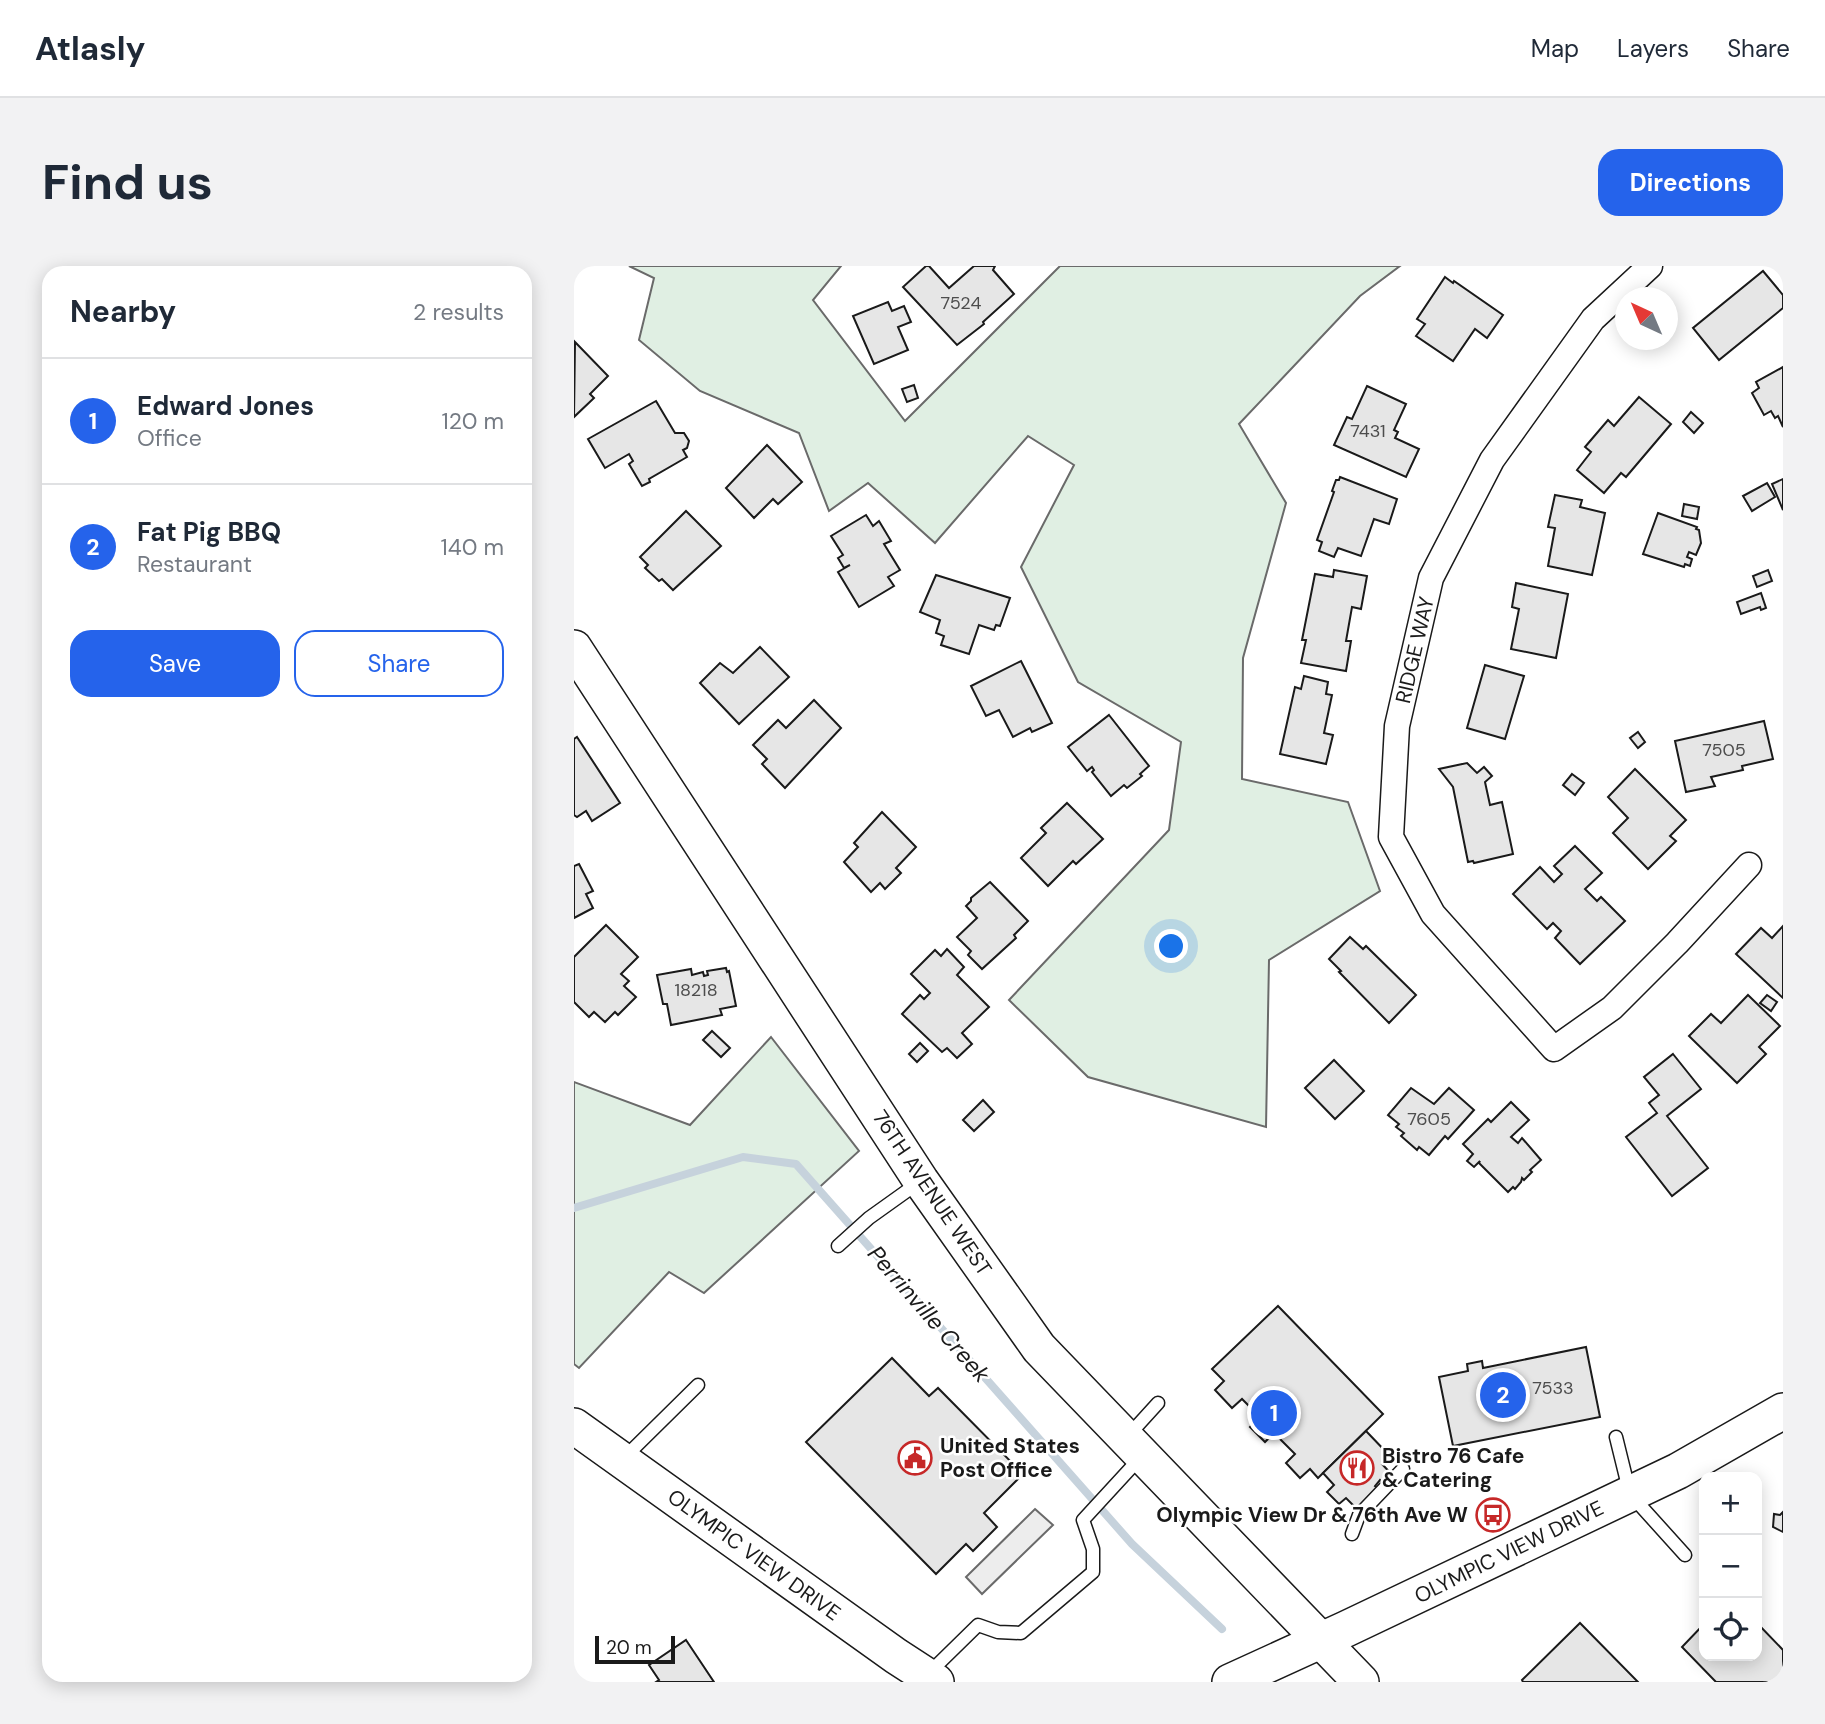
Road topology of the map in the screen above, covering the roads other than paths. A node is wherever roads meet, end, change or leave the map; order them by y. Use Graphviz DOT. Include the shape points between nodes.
graph roads {
  1 [pos="1650,266"];
  2 [pos="574,648"];
  3 [pos="1749,865"];
  4 [pos="921,1181"];
  5 [pos="838,1246"];
  6 [pos="698,1385"];
  7 [pos="1158,1403"];
  8 [pos="1783,1411"];
  9 [pos="574,1426"];
  10 [pos="1616,1437"];
  11 [pos="1134,1447"];
  12 [pos="622,1460"];
  13 [pos="1403,1469"];
  14 [pos="1630,1494"];
  15 [pos="1352,1534"];
  16 [pos="1685,1555"];
  17 [pos="1320,1641"];
  18 [pos="931,1679"];
  19 [pos="1230,1682"];
  20 [pos="1361,1682"];
  1 -- 3 [label="street, RIDGE WAY" via="1593,318 1492,460 1431,578 1397,726 1391,836 1433,914 1554,1049 1612,1008"];
  2 -- 4 [label="street, 76TH AVENUE WEST"];
  4 -- 5 [label="lane"];
  4 -- 11 [label="street, 76TH AVENUE WEST" via="1039,1348"];
  6 -- 12 [label="lane"];
  7 -- 11 [label="lane"];
  8 -- 14 [label="street, OLYMPIC VIEW DRIVE"];
  9 -- 12 [label="street, OLYMPIC VIEW DRIVE"];
  10 -- 14 [label="lane"];
  11 -- 17 [label="street, 76TH AVENUE WEST"];
  11 -- 18 [label="lane" via="1083,1520 1093,1549 1093,1572 1021,1633 978,1625"];
  12 -- 18 [label="street, OLYMPIC VIEW DRIVE"];
  13 -- 15 [label="lane" via="1359,1515"];
  14 -- 16 [label="lane"];
  14 -- 17 [label="street, OLYMPIC VIEW DRIVE"];
  17 -- 19 [label="street, OLYMPIC VIEW DRIVE"];
  17 -- 20 [label="street, 76TH AVENUE WEST"];
}
